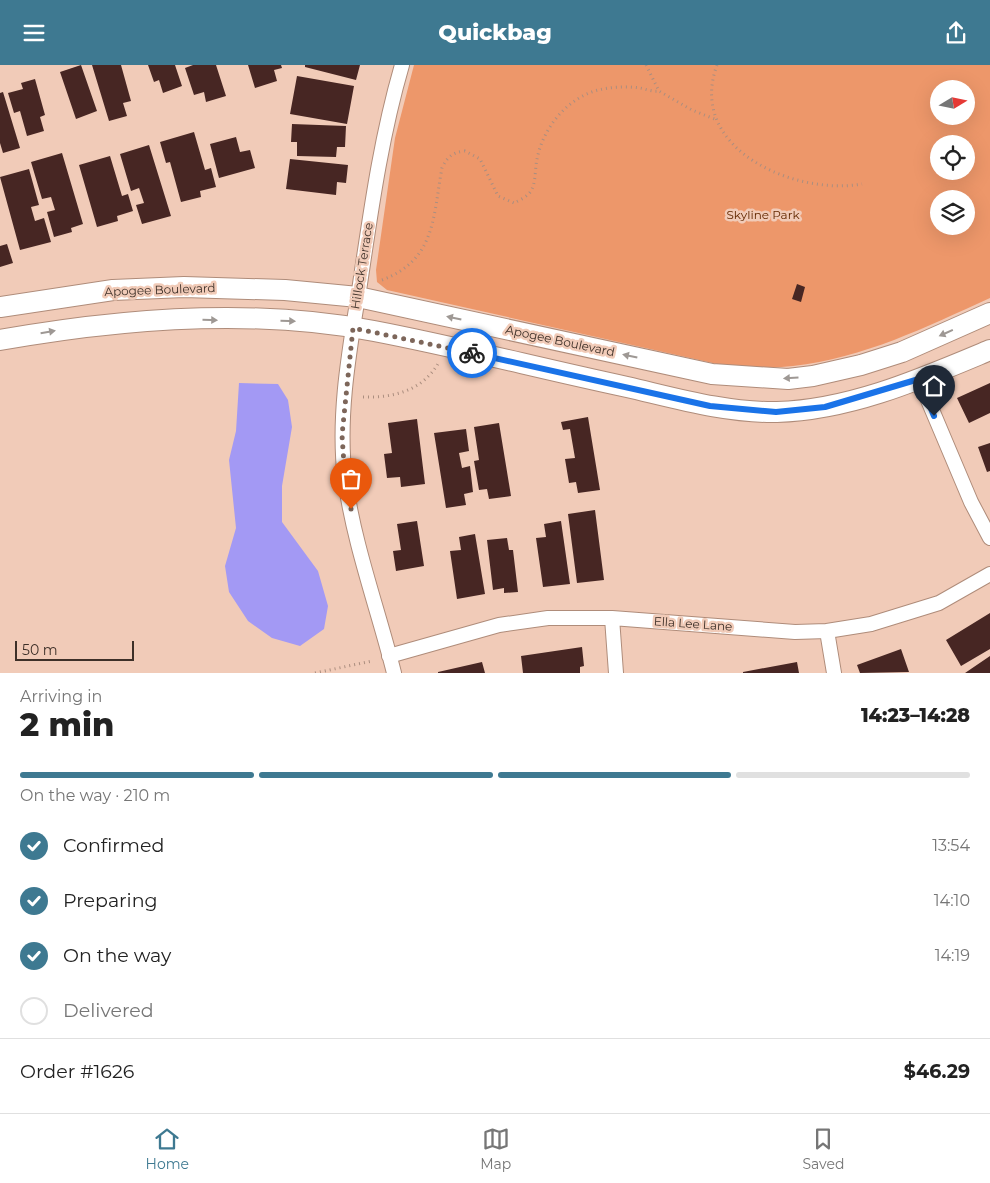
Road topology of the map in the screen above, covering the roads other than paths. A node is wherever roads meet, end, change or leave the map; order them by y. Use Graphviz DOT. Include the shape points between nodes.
graph roads {
  1 [pos="402,65"];
  2 [pos="358,297"];
  3 [pos="0,307"];
  4 [pos="990,313"];
  5 [pos="353,328"];
  6 [pos="0,341"];
  7 [pos="990,350"];
  8 [pos="919,379"];
  9 [pos="990,538"];
  10 [pos="990,574"];
  11 [pos="612,618"];
  12 [pos="827,631"];
  13 [pos="390,656"];
  14 [pos="394,673"];
  15 [pos="616,673"];
  16 [pos="834,673"];
  1 -- 2 [label="street, Hillock Terrace" via="386,117"];
  2 -- 3 [label="street, Apogee Boulevard" via="285,289 184,287 113,291"];
  4 -- 2 [label="street, Apogee Boulevard, one-way" via="902,352 851,367 788,379 712,374"];
  2 -- 5 [label="street, Hillock Terrace"];
  6 -- 5 [label="street, one-way" via="65,329 197,319 299,321"];
  5 -- 8 [label="street" via="710,406 776,412 825,407"];
  5 -- 13 [label="street, Hillock Terrace" via="342,435 345,479"];
  7 -- 8 [label="street"];
  8 -- 9 [label="street" via="971,502"];
  10 -- 12 [label="street, Ella Lee Lane" via="938,603 871,623"];
  11 -- 12 [label="street, Ella Lee Lane" via="795,632"];
  11 -- 13 [label="street, Ella Lee Lane" via="548,617 520,621"];
  11 -- 15 [label="street"];
  12 -- 16 [label="street"];
  13 -- 14 [label="street, Hillock Terrace"];
}
